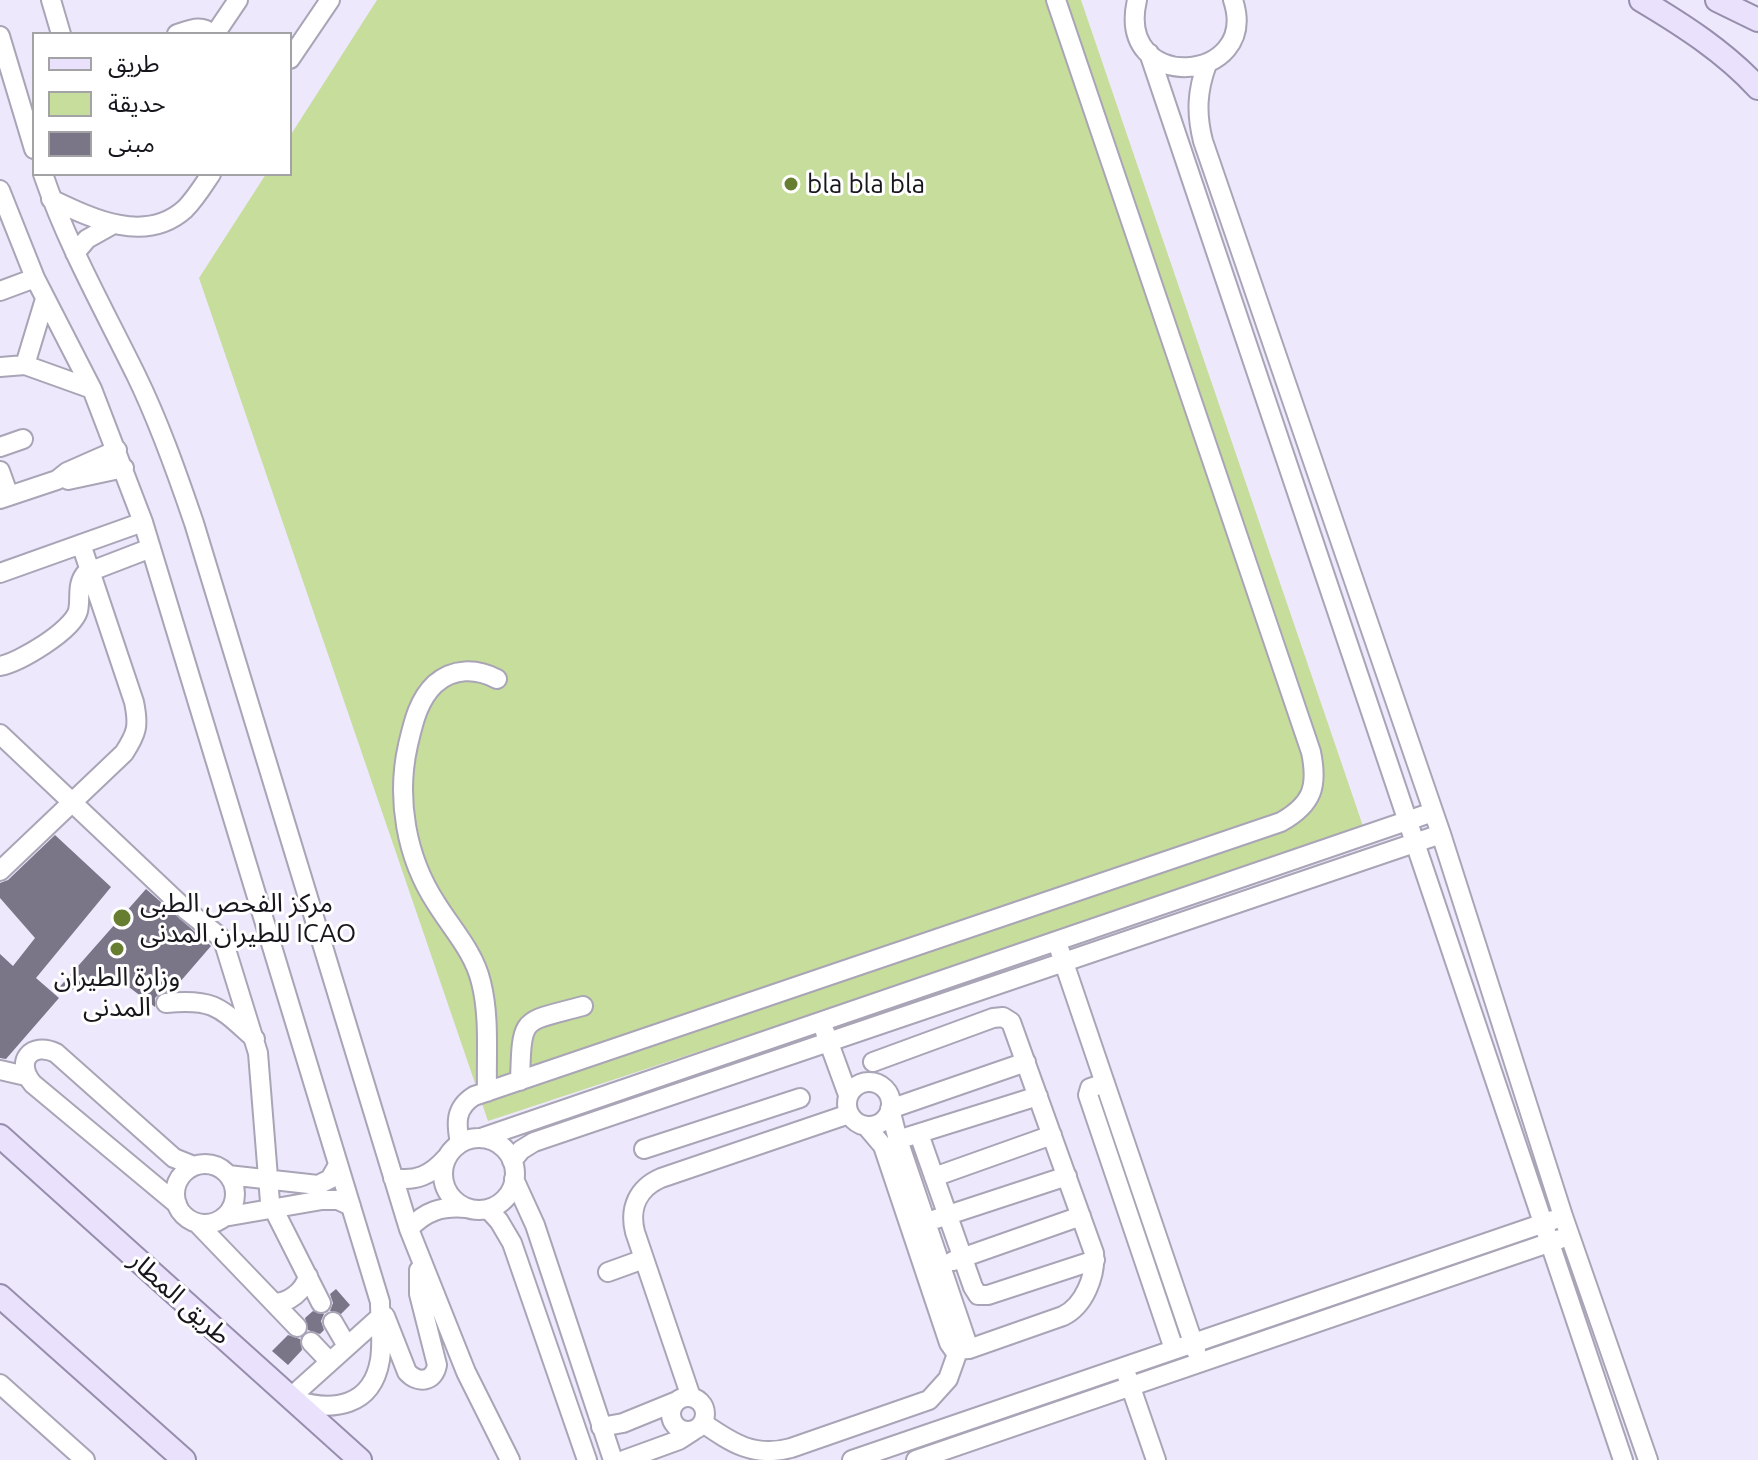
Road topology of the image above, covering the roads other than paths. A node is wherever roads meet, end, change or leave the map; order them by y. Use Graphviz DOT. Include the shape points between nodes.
graph roads {
  1 [pos="51,0"];
  2 [pos="238,0"];
  3 [pos="330,0"];
  4 [pos="1056,0"];
  5 [pos="1137,0"];
  6 [pos="1233,0"];
  7 [pos="1641,0"];
  8 [pos="1717,0"];
  9 [pos="1758,20"];
  10 [pos="60,32"];
  11 [pos="183,32"];
  12 [pos="211,32"];
  13 [pos="215,32"];
  14 [pos="0,36"];
  15 [pos="1149,53"];
  16 [pos="292,56"];
  17 [pos="1207,64"];
  18 [pos="1758,88"];
  19 [pos="32,142"];
  20 [pos="44,176"];
  21 [pos="210,176"];
  22 [pos="0,190"];
  23 [pos="51,199"];
  24 [pos="112,225"];
  25 [pos="75,253"];
  26 [pos="35,278"];
  27 [pos="0,291"];
  28 [pos="45,299"];
  29 [pos="25,365"];
  30 [pos="0,367"];
  31 [pos="92,389"];
  32 [pos="23,439"];
  33 [pos="0,447"];
  34 [pos="117,450"];
  35 [pos="124,468"];
  36 [pos="0,471"];
  37 [pos="57,480"];
  38 [pos="4,497"];
  39 [pos="143,522"];
  40 [pos="81,544"];
  41 [pos="151,548"];
  42 [pos="90,571"];
  43 [pos="0,573"];
  44 [pos="0,666"];
  45 [pos="497,679"];
  46 [pos="0,734"];
  47 [pos="72,801"];
  48 [pos="1433,812"];
  49 [pos="1406,821"];
  50 [pos="1441,834"];
  51 [pos="1414,843"];
  52 [pos="0,871"];
  53 [pos="1057,941"];
  54 [pos="1064,962"];
  55 [pos="166,1003"];
  56 [pos="583,1006"];
  57 [pos="854,1010"];
  58 [pos="822,1022"];
  59 [pos="862,1031"];
  60 [pos="255,1039"];
  61 [pos="829,1042"];
  62 [pos="873,1062"];
  63 [pos="1026,1062"];
  64 [pos="0,1070"];
  65 [pos="26,1076"];
  66 [pos="520,1081"];
  67 [pos="1105,1083"];
  68 [pos="881,1085"];
  69 [pos="487,1092"];
  70 [pos="1038,1096"];
  71 [pos="800,1098"];
  72 [pos="849,1105"];
  73 [pos="774,1107"];
  74 [pos="890,1109"];
  75 [pos="866,1126"];
  76 [pos="919,1134"];
  77 [pos="1052,1135"];
  78 [pos="0,1136"];
  79 [pos="784,1136"];
  80 [pos="680,1137"];
  81 [pos="481,1138"];
  82 [pos="898,1140"];
  83 [pos="460,1143"];
  84 [pos="644,1149"];
  85 [pos="446,1158"];
  86 [pos="338,1165"];
  87 [pos="194,1166"];
  88 [pos="691,1168"];
  89 [pos="513,1170"];
  90 [pos="228,1175"];
  91 [pos="1067,1176"];
  92 [pos="934,1177"];
  93 [pos="393,1178"];
  94 [pos="267,1180"];
  95 [pos="177,1204"];
  96 [pos="351,1206"];
  97 [pos="273,1208"];
  98 [pos="466,1208"];
  99 [pos="488,1209"];
  100 [pos="948,1215"];
  101 [pos="1081,1216"];
  102 [pos="1563,1216"];
  103 [pos="224,1217"];
  104 [pos="926,1222"];
  105 [pos="197,1223"];
  106 [pos="1544,1223"];
  107 [pos="409,1229"];
  108 [pos="1571,1236"];
  109 [pos="1550,1243"];
  110 [pos="963,1258"];
  111 [pos="419,1259"];
  112 [pos="644,1259"];
  113 [pos="1095,1260"];
  114 [pos="932,1268"];
  115 [pos="608,1272"];
  116 [pos="308,1276"];
  117 [pos="0,1296"];
  118 [pos="274,1303"];
  119 [pos="321,1303"];
  120 [pos="380,1310"];
  121 [pos="333,1322"];
  122 [pos="297,1327"];
  123 [pos="311,1342"];
  124 [pos="1193,1343"];
  125 [pos="347,1346"];
  126 [pos="1174,1349"];
  127 [pos="963,1350"];
  128 [pos="330,1362"];
  129 [pos="1200,1363"];
  130 [pos="1123,1367"];
  131 [pos="0,1384"];
  132 [pos="1130,1386"];
  133 [pos="293,1399"];
  134 [pos="684,1399"];
  135 [pos="601,1427"];
  136 [pos="698,1427"];
  137 [pos="85,1460"];
  138 [pos="184,1460"];
  139 [pos="360,1460"];
  140 [pos="510,1460"];
  141 [pos="587,1460"];
  142 [pos="613,1460"];
  143 [pos="624,1460"];
  144 [pos="852,1460"];
  145 [pos="916,1460"];
  146 [pos="1156,1460"];
  147 [pos="1623,1460"];
  148 [pos="1648,1460"];
  1 -- 10 [label="street"];
  2 -- 13 [label="street"];
  3 -- 16 [label="street"];
  4 -- 66 [label="street" via="1311,752 1314,787 1297,813 1281,822"];
  5 -- 15 [label="street" via="1135,28"];
  6 -- 17 [label="street" via="1234,32 1219,56"];
  7 -- 18 [label="main road" via="1709,44"];
  8 -- 9 [label="main road"];
  11 -- 12 [label="street"];
  14 -- 19 [label="street"];
  15 -- 17 [label="street" via="1182,69"];
  15 -- 49 [label="street"];
  17 -- 48 [label="street" via="1197,100 1203,141"];
  20 -- 23 [label="street"];
  21 -- 24 [label="street" via="176,216 159,224"];
  22 -- 26 [label="street"];
  23 -- 24 [label="street"];
  23 -- 25 [label="street"];
  24 -- 25 [label="street"];
  25 -- 93 [label="street" via="137,376 183,491"];
  26 -- 27 [label="street"];
  26 -- 28 [label="street"];
  28 -- 29 [label="street"];
  28 -- 31 [label="street"];
  29 -- 30 [label="street"];
  29 -- 31 [label="street"];
  31 -- 34 [label="street"];
  32 -- 33 [label="street"];
  34 -- 35 [label="street"];
  34 -- 37 [label="street"];
  35 -- 37 [label="street"];
  35 -- 39 [label="street"];
  36 -- 38 [label="street"];
  37 -- 38 [label="street"];
  39 -- 40 [label="street"];
  39 -- 41 [label="street"];
  40 -- 42 [label="street"];
  40 -- 43 [label="street"];
  41 -- 42 [label="street"];
  41 -- 86 [label="street"];
  42 -- 44 [label="street" via="82,578 72,622 20,659"];
  42 -- 47 [label="street" via="138,719 124,753"];
  45 -- 69 [label="street" via="478,671 458,672 431,688 413,725 403,775 406,829 417,865 480,978"];
  46 -- 47 [label="street"];
  47 -- 52 [label="street"];
  47 -- 60 [label="street" via="219,936"];
  48 -- 49 [label="street"];
  48 -- 50 [label="street"];
  49 -- 51 [label="street"];
  49 -- 53 [label="street"];
  50 -- 51 [label="street"];
  50 -- 102 [label="street"];
  51 -- 54 [label="street"];
  51 -- 106 [label="street"];
  53 -- 54 [label="street"];
  53 -- 57 [label="street"];
  54 -- 59 [label="street"];
  54 -- 67 [label="street"];
  55 -- 60 [label="street" via="214,1006"];
  56 -- 66 [label="street" via="524,1027"];
  57 -- 58 [label="street"];
  57 -- 59 [label="street"];
  58 -- 61 [label="street"];
  58 -- 81 [label="street"];
  59 -- 61 [label="street"];
  59 -- 62 [label="street"];
  60 -- 94 [label="street"];
  61 -- 72 [label="street"];
  61 -- 89 [label="street" via="534,1142 521,1150"];
  62 -- 63 [label="street" via="998,1017 1014,1026"];
  62 -- 68 [label="street"];
  63 -- 70 [label="street"];
  63 -- 74 [label="street"];
  64 -- 65 [label="street"];
  65 -- 87 [label="street" via="28,1056 47,1048 174,1158"];
  65 -- 95 [label="street"];
  66 -- 69 [label="street"];
  67 -- 124 [label="street"];
  67 -- 126 [label="street" via="1090,1088 1088,1095"];
  68 -- 72 [label="street" via="858,1084"];
  68 -- 74 [label="street"];
  69 -- 83 [label="street" via="459,1110"];
  70 -- 76 [label="street"];
  70 -- 77 [label="street"];
  71 -- 73 [label="street"];
  72 -- 75 [label="street" via="856,1122"];
  72 -- 79 [label="street"];
  73 -- 79 [label="street"];
  73 -- 80 [label="street"];
  74 -- 75 [label="street" via="884,1121"];
  74 -- 82 [label="street"];
  75 -- 114 [label="street" via="883,1146"];
  76 -- 82 [label="street"];
  76 -- 92 [label="street"];
  77 -- 91 [label="street"];
  77 -- 92 [label="street"];
  78 -- 133 [label="main road, طريق المطار"];
  79 -- 88 [label="street"];
  80 -- 84 [label="street"];
  80 -- 88 [label="street"];
  81 -- 83 [label="street"];
  81 -- 89 [label="street" via="500,1145"];
  82 -- 104 [label="street"];
  83 -- 85 [label="street"];
  85 -- 93 [label="street" via="423,1177"];
  85 -- 98 [label="street" via="443,1182"];
  86 -- 94 [label="street" via="330,1179 318,1185"];
  86 -- 96 [label="street"];
  87 -- 90 [label="street" via="212,1164"];
  87 -- 95 [label="street" via="176,1186"];
  88 -- 112 [label="street" via="653,1182 636,1201 633,1221"];
  89 -- 99 [label="street" via="506,1198"];
  89 -- 135 [label="street"];
  90 -- 94 [label="street"];
  90 -- 103 [label="street" via="235,1192"];
  91 -- 100 [label="street"];
  91 -- 101 [label="street"];
  92 -- 100 [label="street"];
  93 -- 107 [label="street"];
  94 -- 97 [label="street"];
  95 -- 105 [label="street"];
  96 -- 97 [label="street" via="330,1199"];
  96 -- 120 [label="street"];
  97 -- 103 [label="street"];
  97 -- 116 [label="street"];
  98 -- 99 [label="street"];
  98 -- 107 [label="street" via="440,1208"];
  99 -- 141 [label="street" via="512,1243"];
  100 -- 104 [label="street"];
  100 -- 110 [label="street"];
  101 -- 110 [label="street"];
  101 -- 113 [label="street"];
  102 -- 106 [label="street"];
  102 -- 108 [label="street"];
  103 -- 105 [label="street"];
  104 -- 114 [label="street"];
  105 -- 118 [label="street"];
  106 -- 109 [label="street"];
  106 -- 124 [label="street"];
  107 -- 111 [label="street"];
  108 -- 109 [label="street"];
  108 -- 148 [label="street"];
  109 -- 129 [label="street"];
  109 -- 147 [label="street"];
  110 -- 113 [label="street" via="975,1292 983,1296"];
  110 -- 114 [label="street"];
  111 -- 120 [label="street" via="419,1294 437,1365 429,1378 421,1381 407,1372"];
  111 -- 140 [label="street"];
  112 -- 115 [label="street"];
  112 -- 134 [label="street"];
  113 -- 127 [label="street" via="1082,1299 1069,1313"];
  114 -- 127 [label="street" via="949,1343"];
  116 -- 118 [label="street" via="288,1300"];
  116 -- 119 [label="street"];
  117 -- 138 [label="main road"];
  118 -- 122 [label="street"];
  120 -- 125 [label="street"];
  120 -- 133 [label="street" via="380,1360 366,1390 330,1408"];
  121 -- 125 [label="street"];
  123 -- 128 [label="street"];
  124 -- 126 [label="street"];
  124 -- 129 [label="street"];
  125 -- 128 [label="street"];
  126 -- 130 [label="street"];
  127 -- 136 [label="street" via="929,1400 791,1448 769,1453 745,1449"];
  128 -- 133 [label="street"];
  129 -- 132 [label="street"];
  130 -- 132 [label="street"];
  130 -- 144 [label="street"];
  131 -- 137 [label="street"];
  132 -- 145 [label="street"];
  132 -- 146 [label="street"];
  133 -- 139 [label="main road, طريق المطار"];
  134 -- 135 [label="street"];
  134 -- 136 [label="street" via="697,1400 705,1410"];
  134 -- 136 [label="street" via="672,1419 680,1429"];
  135 -- 142 [label="street"];
  136 -- 143 [label="street" via="679,1440"];
}
